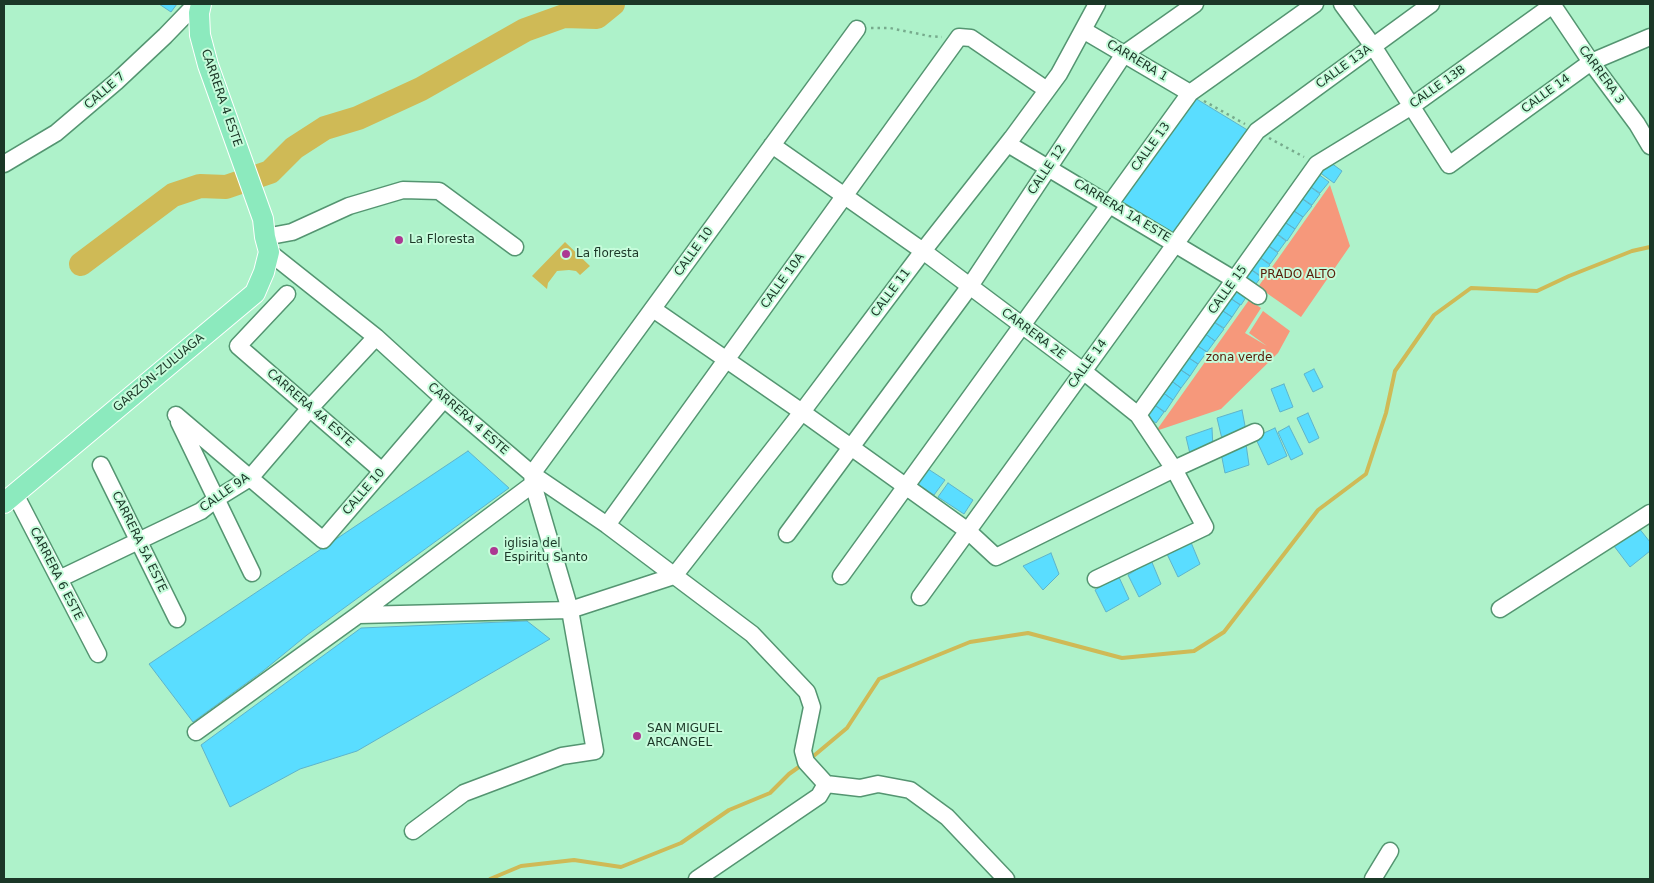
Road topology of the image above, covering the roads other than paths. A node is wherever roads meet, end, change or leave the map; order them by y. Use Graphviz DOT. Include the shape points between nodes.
graph roads {
  1 [pos="196,4"];
  2 [pos="201,4"];
  3 [pos="1097,4"];
  4 [pos="1195,4"];
  5 [pos="1315,4"];
  6 [pos="1342,4"];
  7 [pos="1431,4"];
  8 [pos="1553,4"];
  9 [pos="857,29"];
  10 [pos="1084,30"];
  11 [pos="1650,38"];
  12 [pos="1373,46"];
  13 [pos="1124,54"];
  14 [pos="1591,62"];
  15 [pos="1047,90"];
  16 [pos="1190,93"];
  17 [pos="1412,106"];
  18 [pos="1644,122"];
  19 [pos="1257,132"];
  20 [pos="1008,144"];
  21 [pos="772,145"];
  22 [pos="1650,146"];
  23 [pos="4,164"];
  24 [pos="1317,164"];
  25 [pos="1049,168"];
  26 [pos="844,196"];
  27 [pos="1109,204"];
  28 [pos="266,236"];
  29 [pos="1176,244"];
  30 [pos="515,247"];
  31 [pos="923,251"];
  32 [pos="1235,280"];
  33 [pos="970,286"];
  34 [pos="287,294"];
  35 [pos="1258,296"];
  36 [pos="653,308"];
  37 [pos="1022,326"];
  38 [pos="376,337"];
  39 [pos="726,359"];
  40 [pos="1083,372"];
  41 [pos="444,399"];
  42 [pos="310,408"];
  43 [pos="802,412"];
  44 [pos="1138,415"];
  45 [pos="1255,432"];
  46 [pos="851,447"];
  47 [pos="102,465"];
  48 [pos="1174,469"];
  49 [pos="382,471"];
  50 [pos="250,478"];
  51 [pos="532,479"];
  52 [pos="906,486"];
  53 [pos="9,498"];
  54 [pos="216,499"];
  55 [pos="1650,513"];
  56 [pos="607,525"];
  57 [pos="968,531"];
  58 [pos="787,534"];
  59 [pos="139,541"];
  60 [pos="252,573"];
  61 [pos="674,576"];
  62 [pos="841,576"];
  63 [pos="59,579"];
  64 [pos="1096,580"];
  65 [pos="920,597"];
  66 [pos="1500,609"];
  67 [pos="570,610"];
  68 [pos="358,615"];
  69 [pos="177,619"];
  70 [pos="98,654"];
  71 [pos="196,732"];
  72 [pos="826,784"];
  73 [pos="413,831"];
  74 [pos="1390,851"];
  75 [pos="697,879"];
  76 [pos="1006,879"];
  77 [pos="1373,879"];
  1 -- 23 [label="street, CALLE 7" via="116,82 56,133"];
  2 -- 28 [label="main road, CARRERA 4 ESTE" via="200,34 204,50"];
  3 -- 10 [label="street, CALLE 11"];
  4 -- 13 [label="street"];
  5 -- 16 [label="street, CALLE 13"];
  6 -- 12 [label="street"];
  7 -- 12 [label="street, CALLE 13A"];
  8 -- 14 [label="street, CARRERA 3"];
  8 -- 17 [label="street, CALLE 13B"];
  9 -- 21 [label="street, CALLE 10"];
  10 -- 13 [label="street, CARRERA 1"];
  10 -- 15 [label="street, CALLE 11"];
  11 -- 14 [label="street, CALLE 14"];
  12 -- 17 [label="street"];
  12 -- 19 [label="street, CALLE 13A"];
  13 -- 16 [label="street, CARRERA 1"];
  13 -- 25 [label="street, CALLE 12"];
  14 -- 17 [label="street, CALLE 14" via="1449,165"];
  14 -- 18 [label="street, CARRERA 3"];
  15 -- 20 [label="street, CALLE 11"];
  15 -- 26 [label="street, CALLE 10A" via="971,38 959,37"];
  16 -- 27 [label="street, CALLE 13"];
  17 -- 24 [label="street, CALLE 13B"];
  18 -- 22 [label="street, CARRERA 3"];
  19 -- 29 [label="street, CALLE 14"];
  20 -- 25 [label="street, CARRERA 1A ESTE"];
  20 -- 31 [label="street, CALLE 11"];
  21 -- 26 [label="street, CARRERA 2E"];
  21 -- 36 [label="street, CALLE 10"];
  24 -- 32 [label="street, CALLE 15"];
  25 -- 27 [label="street, CARRERA 1A ESTE"];
  25 -- 33 [label="street, CALLE 12"];
  26 -- 31 [label="street, CARRERA 2E"];
  26 -- 39 [label="street, CALLE 10A"];
  27 -- 29 [label="street, CARRERA 1A ESTE"];
  27 -- 37 [label="street, CALLE 13"];
  28 -- 30 [label="street" via="292,232 349,206 403,190 438,191"];
  28 -- 38 [label="street, CARRERA 4 ESTE"];
  28 -- 53 [label="main road, GARZÓN-ZULUAGA" via="264,272 255,293"];
  29 -- 32 [label="street, CARRERA 1A ESTE"];
  29 -- 40 [label="street, CALLE 14"];
  31 -- 33 [label="street, CARRERA 2E"];
  31 -- 43 [label="street, CALLE 11"];
  32 -- 35 [label="street, CARRERA 1A ESTE"];
  32 -- 44 [label="street, CALLE 15"];
  33 -- 37 [label="street, CARRERA 2E"];
  33 -- 46 [label="street, CALLE 12"];
  34 -- 42 [label="street, CARRERA 4A ESTE" via="238,346"];
  36 -- 39 [label="street"];
  36 -- 51 [label="street, CALLE 10"];
  37 -- 40 [label="street, CARRERA 2E"];
  37 -- 52 [label="street, CALLE 13"];
  38 -- 41 [label="street, CARRERA 4 ESTE"];
  38 -- 42 [label="street, CALLE 9A"];
  39 -- 43 [label="street"];
  39 -- 56 [label="street, CALLE 10A"];
  40 -- 44 [label="street, CARRERA 2E"];
  40 -- 57 [label="street, CALLE 14"];
  41 -- 49 [label="street, CALLE 10"];
  41 -- 51 [label="street, CARRERA 4 ESTE"];
  42 -- 49 [label="street, CARRERA 4A ESTE"];
  42 -- 50 [label="street, CALLE 9A"];
  43 -- 46 [label="street"];
  43 -- 61 [label="street, CALLE 11"];
  44 -- 48 [label="street, CARRERA 2E"];
  45 -- 48 [label="street"];
  46 -- 52 [label="street"];
  46 -- 58 [label="street, CALLE 12"];
  47 -- 59 [label="street, CARRERA 5A ESTE"];
  48 -- 57 [label="street" via="996,557"];
  48 -- 64 [label="street, CARRERA 2E" via="1205,527"];
  49 -- 50 [label="street, CALLE 10" via="323,540"];
  50 -- 54 [label="street, CALLE 9A"];
  50 -- 54 [label="street" via="176,415"];
  51 -- 56 [label="street, CARRERA 4 ESTE"];
  51 -- 67 [label="street"];
  51 -- 68 [label="street, CALLE 10"];
  52 -- 57 [label="street"];
  52 -- 62 [label="street, CALLE 13"];
  53 -- 63 [label="street, CARRERA 6 ESTE"];
  54 -- 59 [label="street, CALLE 9A" via="201,511"];
  54 -- 60 [label="street"];
  55 -- 66 [label="street"];
  56 -- 61 [label="street, CARRERA 4 ESTE"];
  57 -- 65 [label="street, CALLE 14"];
  59 -- 63 [label="street, CALLE 9A"];
  59 -- 69 [label="street, CARRERA 5A ESTE"];
  61 -- 67 [label="street"];
  61 -- 72 [label="street, CARRERA 4 ESTE" via="752,634 807,692 812,707 803,751 806,762"];
  63 -- 70 [label="street, CARRERA 6 ESTE"];
  67 -- 68 [label="street"];
  67 -- 73 [label="street" via="595,751 562,756 464,793"];
  68 -- 71 [label="street, CALLE 10"];
  72 -- 75 [label="street" via="819,796"];
  72 -- 76 [label="street" via="860,788 878,784 910,790 947,817"];
  74 -- 77 [label="street"];
}
